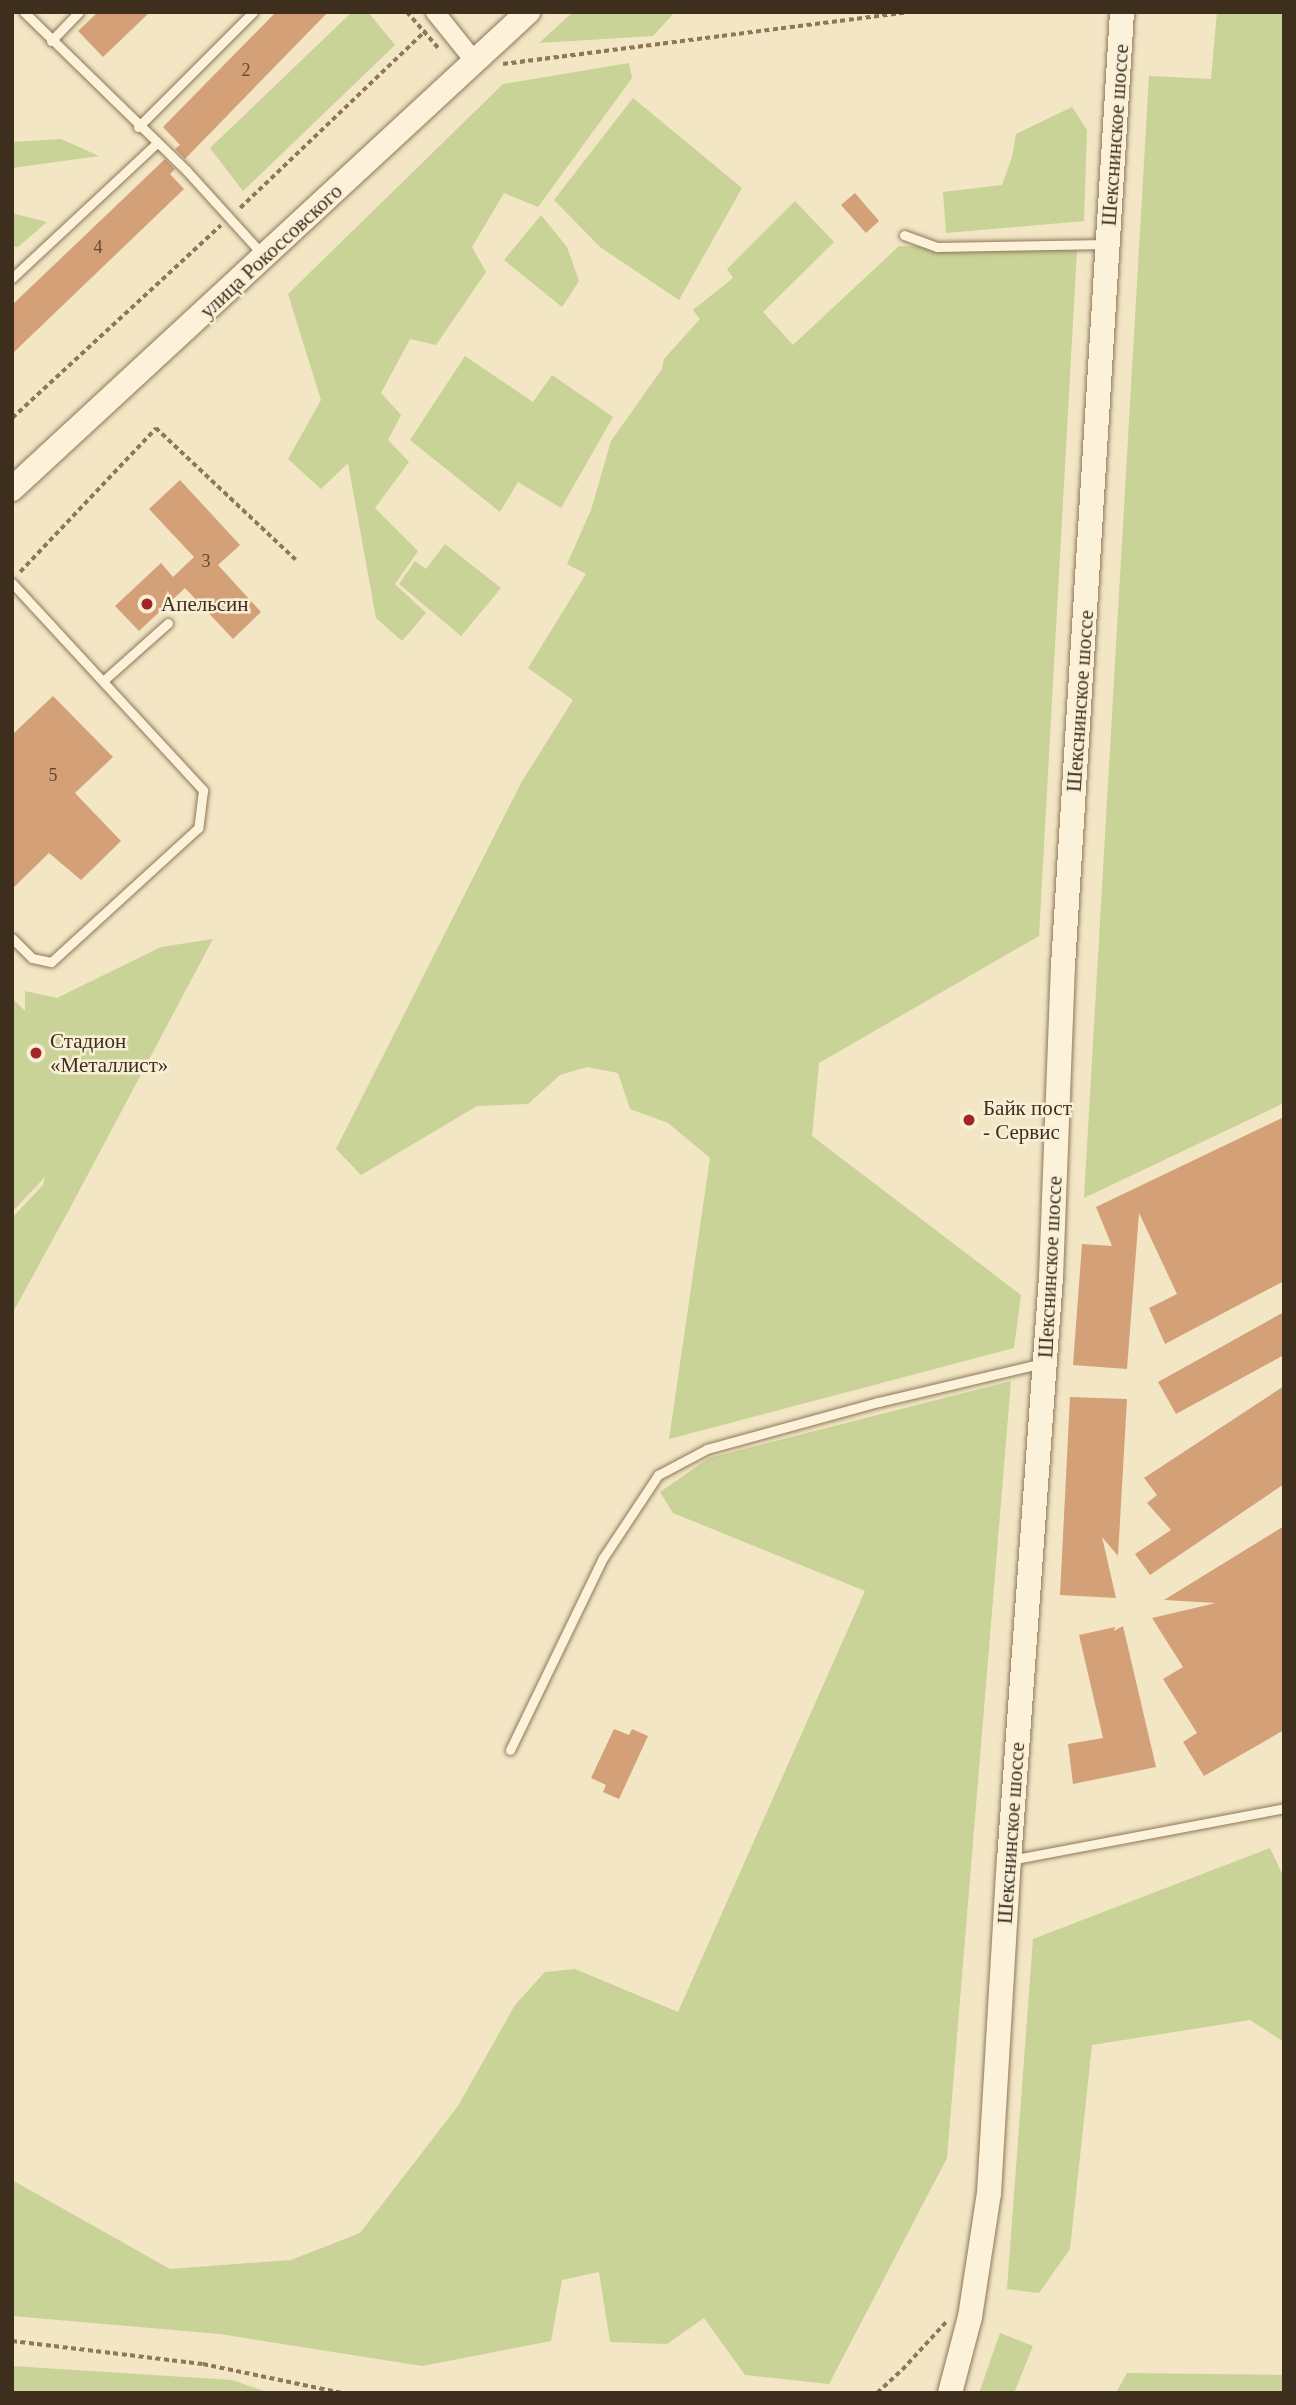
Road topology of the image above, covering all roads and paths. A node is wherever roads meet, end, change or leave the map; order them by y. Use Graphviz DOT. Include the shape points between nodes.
graph roads {
  1 [pos="24,12"];
  2 [pos="79,12"];
  3 [pos="253,12"];
  4 [pos="407,12"];
  5 [pos="435,12"];
  6 [pos="528,12"];
  7 [pos="910,12"];
  8 [pos="1122,12"];
  9 [pos="424,32"];
  10 [pos="51,41"];
  11 [pos="475,62"];
  12 [pos="138,127"];
  13 [pos="157,143"];
  14 [pos="904,235"];
  15 [pos="1108,244"];
  16 [pos="265,257"];
  17 [pos="12,278"];
  18 [pos="12,489"];
  19 [pos="296,560"];
  20 [pos="12,582"];
  21 [pos="168,623"];
  22 [pos="103,681"];
  23 [pos="12,938"];
  24 [pos="1045,1362"];
  25 [pos="510,1750"];
  26 [pos="1284,1808"];
  27 [pos="1009,1861"];
  28 [pos="973,2301"];
  29 [pos="12,2341"];
  30 [pos="342,2393"];
  31 [pos="877,2393"];
  32 [pos="950,2393"];
  1 -- 10 [label="lane"];
  2 -- 10 [label="lane"];
  3 -- 12 [label="lane"];
  4 -- 9 [label="path"];
  5 -- 11 [label="street"];
  6 -- 11 [label="main road, улица Рокоссовского"];
  7 -- 11 [label="path" via="501,64"];
  8 -- 15 [label="main road, Шекснинское шоссе"];
  10 -- 12 [label="lane"];
  11 -- 16 [label="main road, улица Рокоссовского"];
  12 -- 13 [label="lane"];
  13 -- 16 [label="lane"];
  13 -- 17 [label="lane"];
  14 -- 15 [label="lane" via="937,247"];
  15 -- 24 [label="main road, Шекснинское шоссе" via="1064,952"];
  16 -- 18 [label="main road, улица Рокоссовского"];
  19 -- 20 [label="path" via="156,428"];
  20 -- 22 [label="lane"];
  21 -- 22 [label="lane"];
  22 -- 23 [label="lane" via="203,790 198,828 51,962 32,958"];
  24 -- 25 [label="lane" via="707,1449 658,1475 603,1558"];
  24 -- 27 [label="main road, Шекснинское шоссе"];
  26 -- 27 [label="lane"];
  27 -- 28 [label="main road, Шекснинское шоссе" via="989,2193"];
  28 -- 31 [label="path"];
  28 -- 32 [label="main road, Шекснинское шоссе"];
  29 -- 30 [label="path" via="202,2364"];
}
